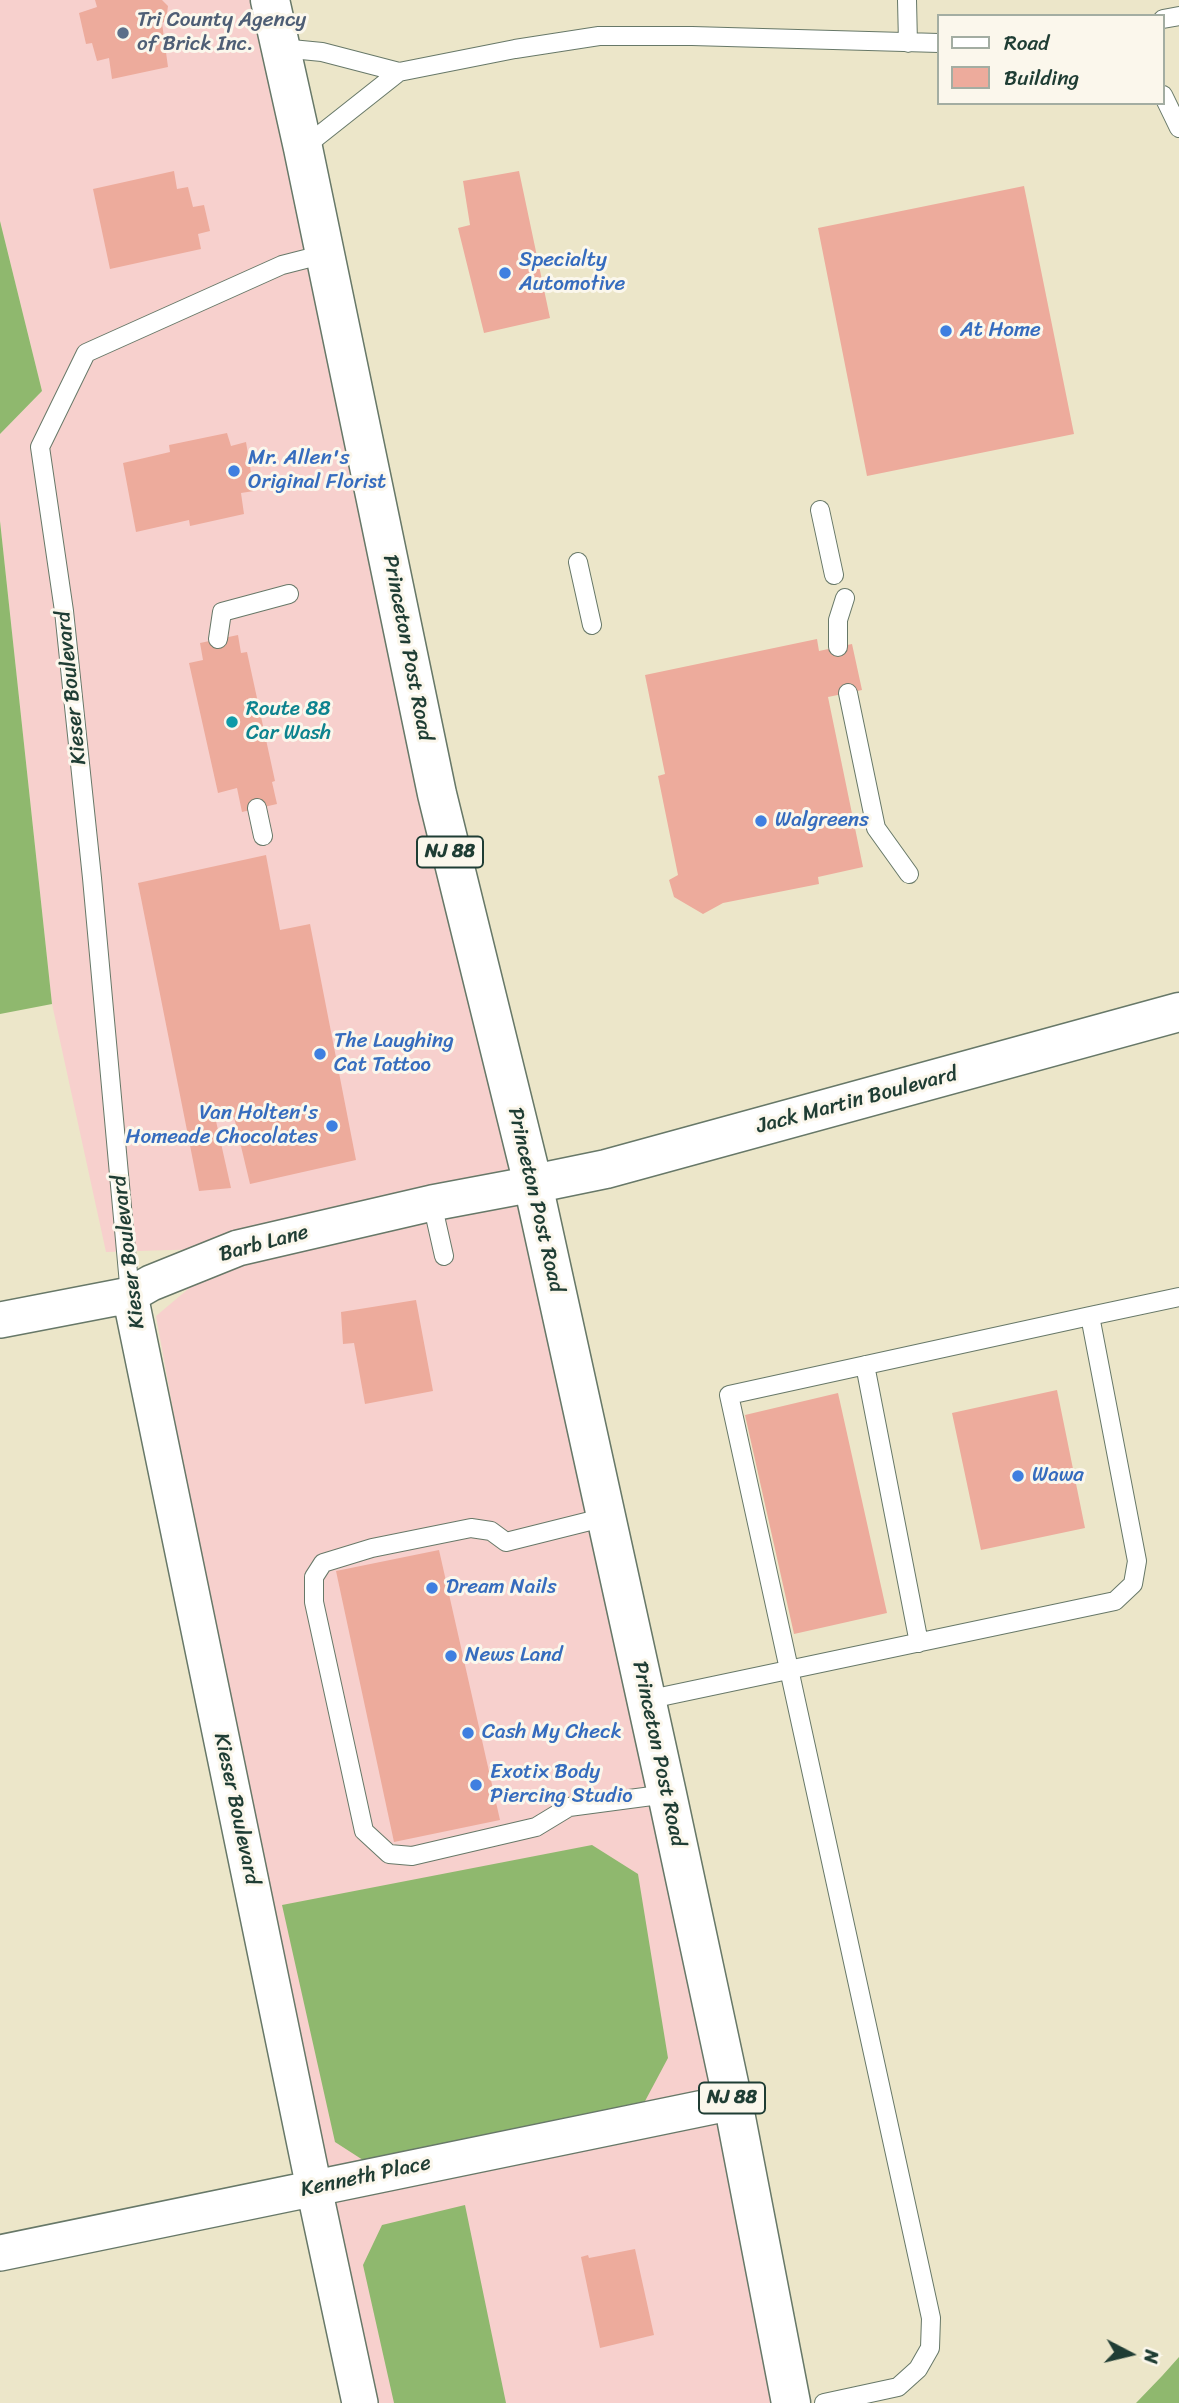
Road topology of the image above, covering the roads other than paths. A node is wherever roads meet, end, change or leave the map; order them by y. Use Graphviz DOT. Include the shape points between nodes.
graph roads {
  1 [pos="270,0"];
  2 [pos="907,0"];
  3 [pos="908,43"];
  4 [pos="937,43"];
  5 [pos="281,48"];
  6 [pos="399,72"];
  7 [pos="1165,99"];
  8 [pos="1179,128"];
  9 [pos="303,148"];
  10 [pos="325,254"];
  11 [pos="820,510"];
  12 [pos="578,562"];
  13 [pos="834,575"];
  14 [pos="289,594"];
  15 [pos="845,598"];
  16 [pos="592,625"];
  17 [pos="218,639"];
  18 [pos="838,647"];
  19 [pos="848,693"];
  20 [pos="257,808"];
  21 [pos="262,836"];
  22 [pos="909,874"];
  23 [pos="1179,1012"];
  24 [pos="533,1184"];
  25 [pos="432,1203"];
  26 [pos="444,1256"];
  27 [pos="130,1295"];
  28 [pos="1179,1297"];
  29 [pos="1090,1316"];
  30 [pos="0,1320"];
  31 [pos="865,1365"];
  32 [pos="606,1517"];
  33 [pos="919,1643"];
  34 [pos="788,1671"];
  35 [pos="646,1700"];
  36 [pos="667,1794"];
  37 [pos="733,2102"];
  38 [pos="314,2188"];
  39 [pos="0,2253"];
  40 [pos="360,2403"];
  41 [pos="791,2403"];
  42 [pos="824,2403"];
  1 -- 5 [label="main road, Princeton Post Road / NJ 88"];
  2 -- 3 [label="lane"];
  3 -- 4 [label="lane"];
  3 -- 6 [label="lane" via="599,36"];
  5 -- 6 [label="lane" via="322,52"];
  5 -- 9 [label="main road, Princeton Post Road / NJ 88"];
  6 -- 9 [label="lane"];
  7 -- 8 [label="lane"];
  9 -- 10 [label="main road, Princeton Post Road / NJ 88"];
  10 -- 24 [label="main road, Princeton Post Road / NJ 88" via="437,794"];
  10 -- 27 [label="lane, Kieser Boulevard" via="282,265 86,353 40,447 64,611"];
  11 -- 13 [label="lane"];
  12 -- 16 [label="lane"];
  14 -- 17 [label="lane" via="222,612"];
  15 -- 18 [label="lane" via="838,620"];
  19 -- 22 [label="lane" via="876,828"];
  20 -- 21 [label="lane"];
  23 -- 24 [label="main road, Jack Martin Boulevard" via="606,1169"];
  24 -- 25 [label="street, Barb Lane"];
  24 -- 32 [label="main road, Princeton Post Road / NJ 88"];
  25 -- 26 [label="lane"];
  25 -- 27 [label="street, Barb Lane" via="238,1248"];
  27 -- 30 [label="street, Barb Lane"];
  27 -- 38 [label="street, Kieser Boulevard"];
  28 -- 29 [label="lane"];
  29 -- 31 [label="lane"];
  29 -- 33 [label="lane" via="1138,1561 1133,1584 1115,1601"];
  31 -- 33 [label="lane"];
  31 -- 34 [label="lane" via="729,1395"];
  32 -- 35 [label="main road, Princeton Post Road / NJ 88"];
  32 -- 36 [label="lane" via="506,1542 491,1531 471,1528 323,1563 314,1577 314,1602 364,1830 389,1854 412,1856 536,1827 569,1807"];
  33 -- 34 [label="lane"];
  34 -- 35 [label="lane"];
  34 -- 42 [label="lane" via="931,2318 930,2348 918,2369 898,2387"];
  35 -- 36 [label="main road, Princeton Post Road / NJ 88"];
  36 -- 37 [label="main road, Princeton Post Road / NJ 88"];
  37 -- 38 [label="street, Kenneth Place"];
  37 -- 41 [label="main road, Princeton Post Road / NJ 88"];
  38 -- 39 [label="street, Kenneth Place"];
  38 -- 40 [label="street, Kieser Boulevard"];
}
